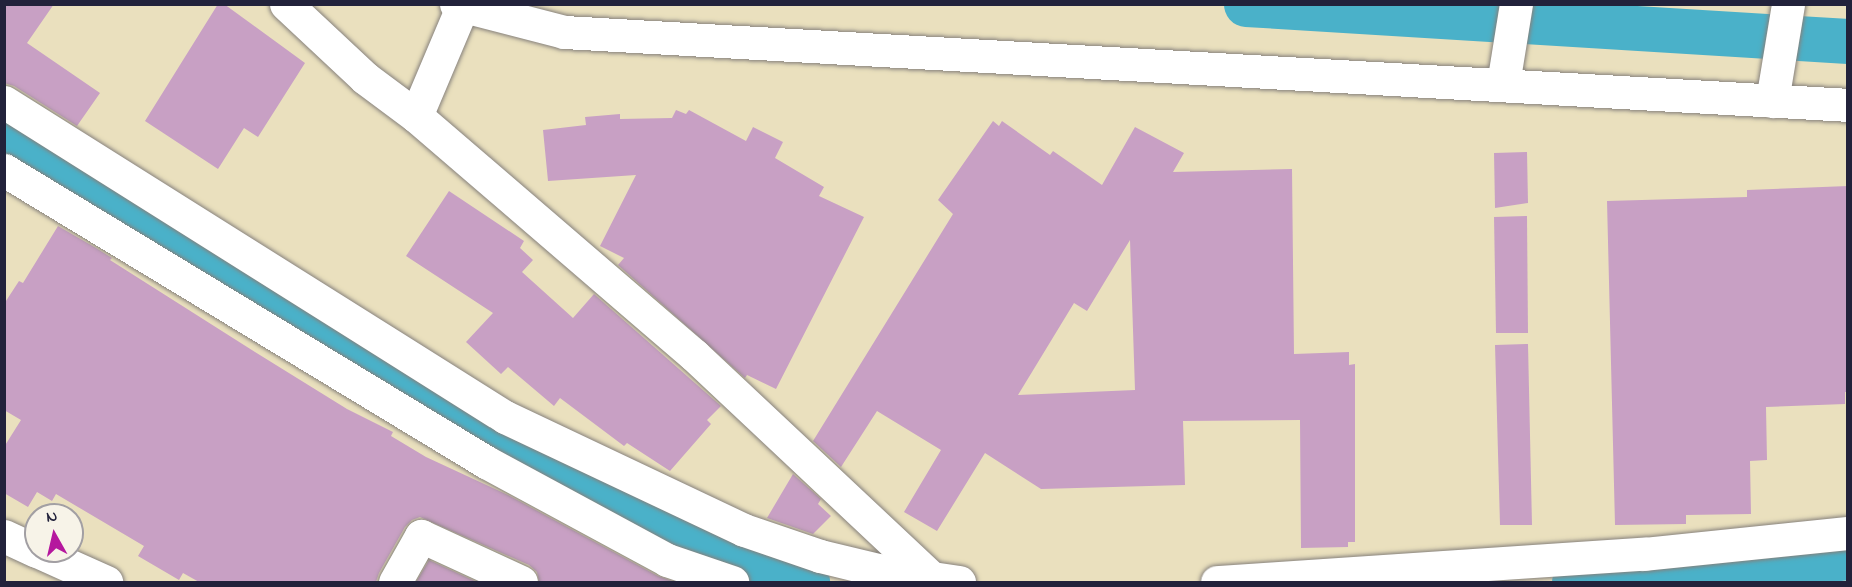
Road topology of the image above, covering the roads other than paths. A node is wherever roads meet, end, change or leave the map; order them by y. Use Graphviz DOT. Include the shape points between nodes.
graph roads {
  1 [pos="286,4"];
  2 [pos="1516,4"];
  3 [pos="1788,4"];
  4 [pos="459,6"];
  5 [pos="1503,84"];
  6 [pos="1772,101"];
  7 [pos="4,102"];
  8 [pos="1848,105"];
  9 [pos="416,116"];
  10 [pos="4,170"];
  11 [pos="1848,533"];
  12 [pos="4,536"];
  13 [pos="24,545"];
  14 [pos="63,563"];
  15 [pos="106,582"];
  16 [pos="395,582"];
  17 [pos="520,582"];
  18 [pos="732,582"];
  19 [pos="943,582"];
  20 [pos="1217,582"];
  1 -- 9 [label="street" via="365,78"];
  2 -- 5 [label="street"];
  3 -- 6 [label="street"];
  4 -- 5 [label="street" via="564,32"];
  4 -- 9 [label="street"];
  5 -- 6 [label="street"];
  6 -- 8 [label="street"];
  7 -- 19 [label="street" via="505,417 744,530 820,556"];
  9 -- 19 [label="street" via="694,355"];
  10 -- 18 [label="street" via="486,462 667,560"];
  11 -- 20 [label="street" via="1644,554"];
  12 -- 13 [label="street"];
  14 -- 15 [label="street"];
  16 -- 17 [label="street" via="421,536"];
}
